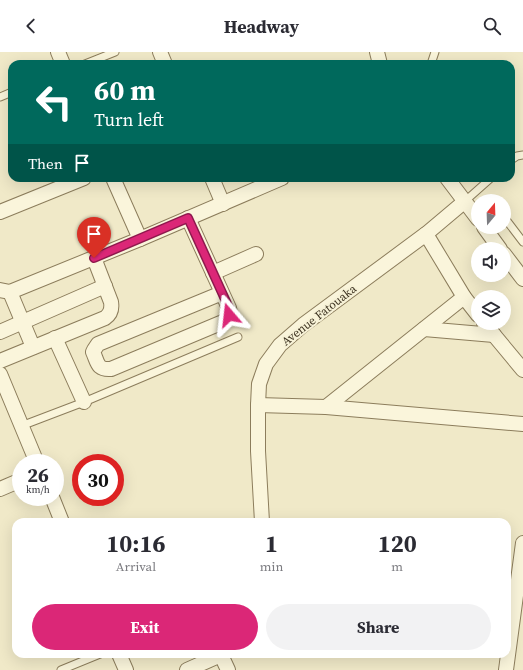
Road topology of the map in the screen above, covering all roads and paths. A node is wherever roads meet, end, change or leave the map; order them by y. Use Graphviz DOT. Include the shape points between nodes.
graph roads {
  1 [pos="116,52"];
  2 [pos="95,60"];
  3 [pos="71,182"];
  4 [pos="115,182"];
  5 [pos="214,182"];
  6 [pos="273,182"];
  7 [pos="450,182"];
  8 [pos="489,182"];
  9 [pos="482,194"];
  10 [pos="223,204"];
  11 [pos="471,208"];
  12 [pos="471,211"];
  13 [pos="0,212"];
  14 [pos="188,218"];
  15 [pos="511,226"];
  16 [pos="426,234"];
  17 [pos="140,239"];
  18 [pos="523,242"];
  19 [pos="256,254"];
  20 [pos="94,258"];
  21 [pos="511,263"];
  22 [pos="213,273"];
  23 [pos="523,279"];
  24 [pos="105,286"];
  25 [pos="3,290"];
  26 [pos="222,293"];
  27 [pos="464,297"];
  28 [pos="471,306"];
  29 [pos="22,322"];
  30 [pos="424,329"];
  31 [pos="490,330"];
  32 [pos="0,332"];
  33 [pos="494,335"];
  34 [pos="238,337"];
  35 [pos="55,338"];
  36 [pos="33,347"];
  37 [pos="0,361"];
  38 [pos="523,370"];
  39 [pos="0,374"];
  40 [pos="84,402"];
  41 [pos="258,405"];
  42 [pos="326,407"];
  43 [pos="523,424"];
  44 [pos="21,426"];
  45 [pos="33,454"];
  46 [pos="12,484"];
  47 [pos="0,489"];
  48 [pos="56,506"];
  49 [pos="60,518"];
  50 [pos="262,518"];
  51 [pos="523,543"];
  52 [pos="511,633"];
  53 [pos="90,658"];
  54 [pos="121,658"];
  55 [pos="213,658"];
  56 [pos="224,658"];
  57 [pos="508,658"];
  58 [pos="61,670"];
  59 [pos="126,670"];
  60 [pos="187,670"];
  61 [pos="228,670"];
  62 [pos="506,670"];
  1 -- 2 [label="lane"];
  3 -- 13 [label="street"];
  4 -- 17 [label="street"];
  5 -- 10 [label="street"];
  6 -- 10 [label="street"];
  7 -- 11 [label="street"];
  8 -- 9 [label="lane"];
  10 -- 14 [label="street"];
  12 -- 16 [label="street, Avenue Fatouaka"];
  14 -- 17 [label="street"];
  14 -- 22 [label="street"];
  15 -- 18 [label="lane"];
  16 -- 27 [label="street"];
  16 -- 41 [label="street, Avenue Fatouaka" via="302,325 280,345 266,364 259,384"];
  17 -- 20 [label="street"];
  19 -- 22 [label="street"];
  20 -- 24 [label="street"];
  20 -- 25 [label="street"];
  21 -- 23 [label="street"];
  22 -- 26 [label="street"];
  24 -- 29 [label="street"];
  24 -- 35 [label="street" via="112,306 108,316"];
  25 -- 29 [label="street"];
  26 -- 26 [label="street" via="98,344 93,352 99,366 111,369 223,322 230,311"];
  27 -- 28 [label="street"];
  27 -- 30 [label="street"];
  29 -- 32 [label="street"];
  29 -- 36 [label="street"];
  30 -- 33 [label="street"];
  30 -- 42 [label="street"];
  31 -- 33 [label="street"];
  33 -- 38 [label="street"];
  34 -- 40 [label="lane"];
  35 -- 36 [label="street"];
  35 -- 40 [label="street"];
  36 -- 37 [label="street"];
  39 -- 44 [label="street"];
  40 -- 44 [label="lane"];
  41 -- 42 [label="street"];
  41 -- 50 [label="street, Avenue Fatouaka"];
  42 -- 43 [label="street"];
  44 -- 45 [label="street"];
  46 -- 47 [label="street"];
  48 -- 49 [label="street"];
  51 -- 52 [label="street"];
  53 -- 58 [label="lane"];
  54 -- 59 [label="street"];
  55 -- 60 [label="street"];
  56 -- 61 [label="street"];
  57 -- 62 [label="street"];
}
